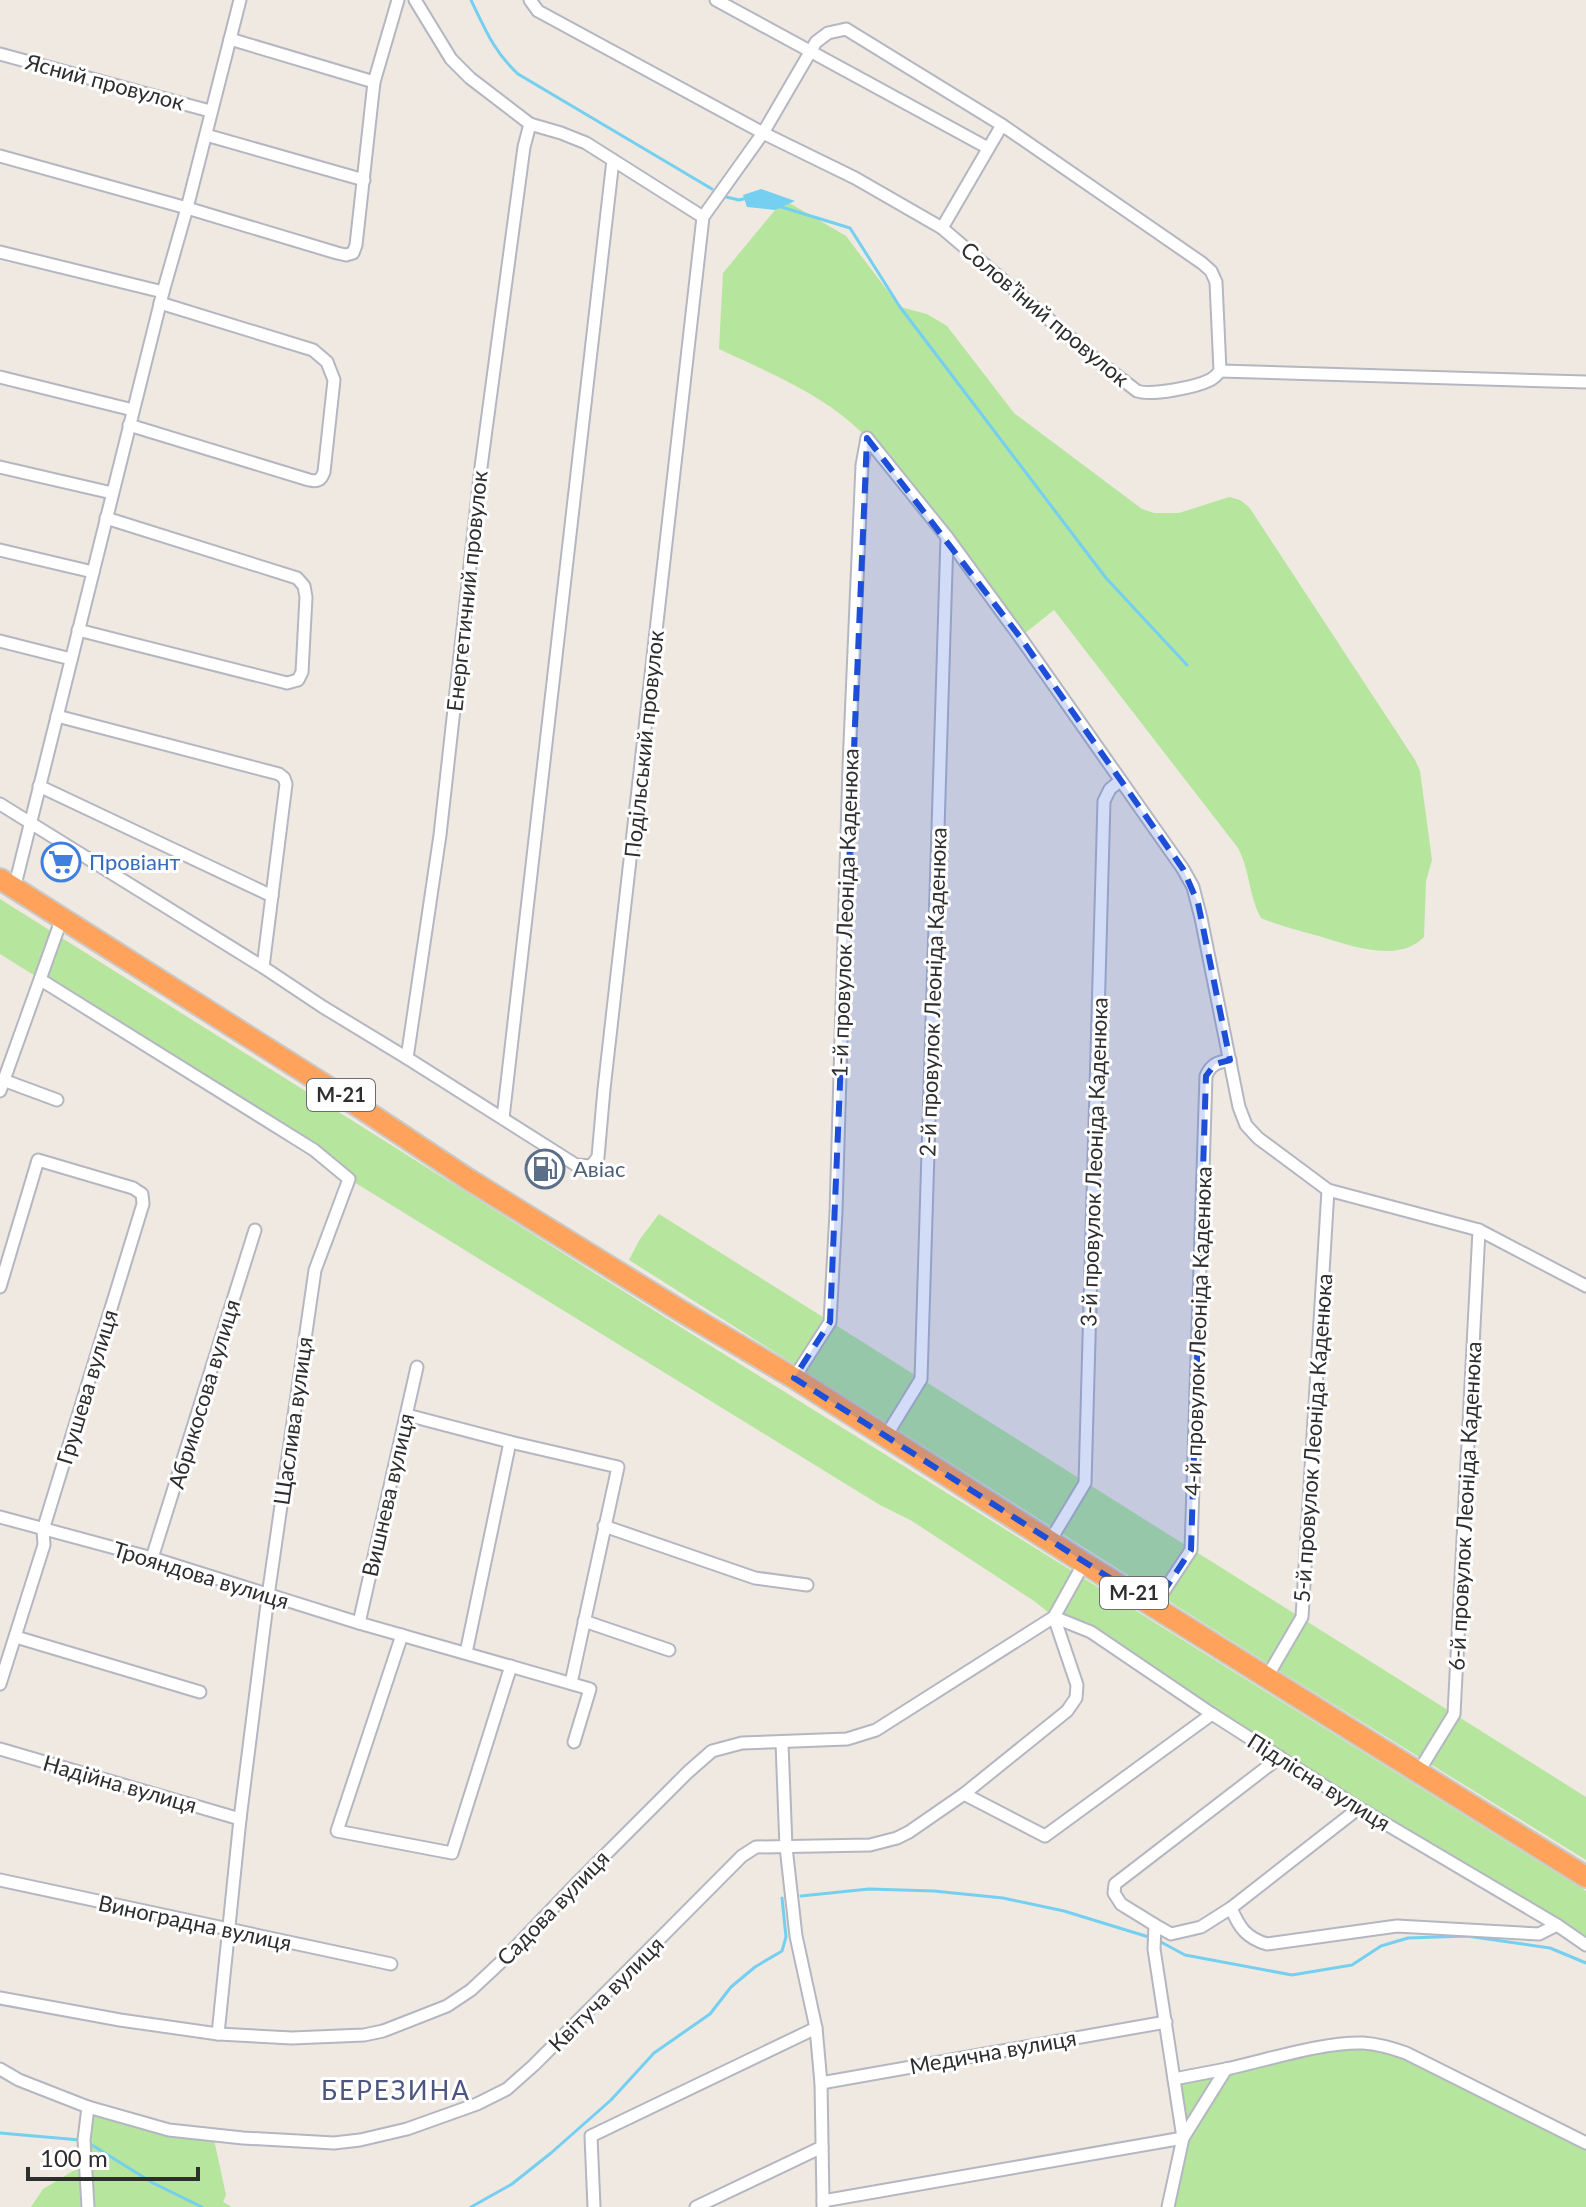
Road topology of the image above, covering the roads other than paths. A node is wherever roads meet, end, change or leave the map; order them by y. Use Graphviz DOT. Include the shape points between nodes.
graph roads {
  1 [pos="398,0"];
  2 [pos="415,0"];
  3 [pos="530,0"];
  4 [pos="716,0"];
  5 [pos="236,1"];
  6 [pos="230,39"];
  7 [pos="810,51"];
  8 [pos="0,54"];
  9 [pos="374,82"];
  10 [pos="210,111"];
  11 [pos="530,124"];
  12 [pos="1002,125"];
  13 [pos="763,133"];
  14 [pos="206,135"];
  15 [pos="988,148"];
  16 [pos="0,156"];
  17 [pos="613,160"];
  18 [pos="364,180"];
  19 [pos="187,208"];
  20 [pos="703,217"];
  21 [pos="942,228"];
  22 [pos="0,252"];
  23 [pos="161,298"];
  24 [pos="1220,371"];
  25 [pos="0,377"];
  26 [pos="1586,382"];
  27 [pos="133,410"];
  28 [pos="129,425"];
  29 [pos="0,467"];
  30 [pos="112,493"];
  31 [pos="106,518"];
  32 [pos="947,537"];
  33 [pos="0,550"];
  34 [pos="93,572"];
  35 [pos="78,630"];
  36 [pos="0,641"];
  37 [pos="71,659"];
  38 [pos="57,716"];
  39 [pos="1120,781"];
  40 [pos="39,786"];
  41 [pos="0,804"];
  42 [pos="30,822"];
  43 [pos="7,884"];
  44 [pos="272,896"];
  45 [pos="62,918"];
  46 [pos="263,967"];
  47 [pos="41,980"];
  48 [pos="407,1058"];
  49 [pos="1230,1060"];
  50 [pos="2,1086"];
  51 [pos="57,1100"];
  52 [pos="503,1118"];
  53 [pos="1328,1190"];
  54 [pos="255,1230"];
  55 [pos="1479,1230"];
  56 [pos="1586,1286"];
  57 [pos="0,1287"];
  58 [pos="417,1367"];
  59 [pos="794,1378"];
  60 [pos="407,1415"];
  61 [pos="886,1436"];
  62 [pos="510,1442"];
  63 [pos="0,1517"];
  64 [pos="604,1526"];
  65 [pos="43,1530"];
  66 [pos="1050,1541"];
  67 [pos="152,1558"];
  68 [pos="1084,1563"];
  69 [pos="807,1585"];
  70 [pos="268,1596"];
  71 [pos="1154,1606"];
  72 [pos="1054,1617"];
  73 [pos="584,1621"];
  74 [pos="359,1623"];
  75 [pos="402,1635"];
  76 [pos="16,1637"];
  77 [pos="669,1650"];
  78 [pos="466,1653"];
  79 [pos="511,1666"];
  80 [pos="1267,1677"];
  81 [pos="571,1683"];
  82 [pos="0,1684"];
  83 [pos="200,1692"];
  84 [pos="1212,1714"];
  85 [pos="574,1742"];
  86 [pos="782,1743"];
  87 [pos="0,1749"];
  88 [pos="1280,1757"];
  89 [pos="1419,1771"];
  90 [pos="964,1794"];
  91 [pos="1359,1808"];
  92 [pos="240,1819"];
  93 [pos="786,1847"];
  94 [pos="1586,1877"];
  95 [pos="0,1880"];
  96 [pos="1231,1908"];
  97 [pos="1155,1925"];
  98 [pos="1557,1925"];
  99 [pos="228,1930"];
  100 [pos="1586,1945"];
  101 [pos="391,1964"];
  102 [pos="3,1999"];
  103 [pos="0,2012"];
  104 [pos="1166,2022"];
  105 [pos="816,2028"];
  106 [pos="218,2034"];
  107 [pos="0,2069"];
  108 [pos="1226,2069"];
  109 [pos="1174,2079"];
  110 [pos="821,2083"];
  111 [pos="88,2107"];
  112 [pos="1183,2138"];
  113 [pos="1586,2143"];
  114 [pos="822,2147"];
  115 [pos="823,2204"];
  116 [pos="88,2207"];
  117 [pos="594,2207"];
  118 [pos="696,2207"];
  119 [pos="1168,2207"];
  1 -- 9 [label="street"];
  2 -- 11 [label="street" via="451,59"];
  3 -- 13 [label="street, Соловʼїний провулок" via="538,11"];
  4 -- 7 [label="street"];
  5 -- 6 [label="street"];
  6 -- 9 [label="street"];
  6 -- 10 [label="street"];
  7 -- 12 [label="street" via="828,33 846,29"];
  7 -- 13 [label="street"];
  7 -- 15 [label="street"];
  8 -- 10 [label="street, Ясний провулок"];
  9 -- 18 [label="street"];
  10 -- 14 [label="street"];
  11 -- 17 [label="street" via="574,137"];
  11 -- 48 [label="street, Енергетичний провулок"];
  12 -- 15 [label="street, Соловʼїний провулок"];
  12 -- 24 [label="street" via="1211,271"];
  13 -- 20 [label="street"];
  13 -- 21 [label="street, Соловʼїний провулок"];
  14 -- 18 [label="street"];
  14 -- 19 [label="street"];
  15 -- 21 [label="street, Соловʼїний провулок"];
  16 -- 19 [label="street"];
  17 -- 20 [label="street"];
  17 -- 52 [label="street"];
  18 -- 19 [label="street" via="356,245 346,255"];
  19 -- 23 [label="street"];
  20 -- 52 [label="street, Подільський провулок" via="598,1157 591,1166 576,1165"];
  21 -- 24 [label="street, Соловʼїний провулок" via="1137,391 1159,393 1209,381"];
  22 -- 23 [label="street"];
  23 -- 27 [label="street"];
  23 -- 28 [label="street" via="313,350 327,362 334,380 324,472 322,479 309,480"];
  24 -- 26 [label="street"];
  25 -- 27 [label="street"];
  27 -- 28 [label="street"];
  28 -- 30 [label="street"];
  29 -- 30 [label="street"];
  30 -- 31 [label="street"];
  31 -- 34 [label="street"];
  31 -- 35 [label="street" via="297,578 306,597 302,672 298,680 287,683"];
  32 -- 39 [label="street"];
  32 -- 59 [label="street, 1-й провулок Леоніда Каденюка" via="867,438 850,735 830,1322"];
  32 -- 61 [label="street, 2-й провулок Леоніда Каденюка" via="921,1379"];
  33 -- 34 [label="street"];
  34 -- 35 [label="street"];
  35 -- 37 [label="street"];
  36 -- 37 [label="street"];
  37 -- 38 [label="street"];
  38 -- 40 [label="street"];
  38 -- 44 [label="street" via="282,776 286,784"];
  39 -- 49 [label="street" via="1193,887"];
  39 -- 66 [label="street, 3-й провулок Леоніда Каденюка" via="1104,801 1085,1483"];
  40 -- 42 [label="street"];
  40 -- 44 [label="street"];
  41 -- 42 [label="street, Подільський провулок"];
  42 -- 43 [label="street"];
  42 -- 46 [label="street, Подільський провулок"];
  43 -- 45 [label="highway, М-21"];
  44 -- 46 [label="street"];
  45 -- 47 [label="street"];
  45 -- 59 [label="highway, М-21" via="468,1179"];
  46 -- 48 [label="street, Подільський провулок"];
  47 -- 50 [label="street"];
  47 -- 70 [label="street, Щаслива вулиця" via="314,1150 349,1179 315,1270"];
  48 -- 52 [label="street, Подільський провулок"];
  49 -- 53 [label="street" via="1242,1117 1252,1132"];
  49 -- 71 [label="street, 4-й провулок Леоніда Каденюка" via="1215,1064 1206,1076 1191,1550"];
  50 -- 51 [label="street"];
  53 -- 55 [label="street"];
  53 -- 80 [label="street, 5-й провулок Леоніда Каденюка" via="1302,1617"];
  54 -- 67 [label="street, Абрикосова вулиця"];
  55 -- 56 [label="street"];
  55 -- 89 [label="street, 6-й провулок Леоніда Каденюка" via="1454,1714"];
  57 -- 65 [label="street, Грушева вулиця" via="38,1160 142,1194"];
  58 -- 60 [label="street, Вишнева вулиця"];
  59 -- 61 [label="highway, М-21"];
  60 -- 62 [label="street"];
  60 -- 74 [label="street, Вишнева вулиця"];
  61 -- 66 [label="highway, М-21"];
  62 -- 64 [label="street" via="618,1467"];
  62 -- 78 [label="street"];
  63 -- 65 [label="street, Трояндова вулиця"];
  64 -- 69 [label="street" via="755,1578"];
  64 -- 73 [label="street"];
  65 -- 67 [label="street, Трояндова вулиця"];
  65 -- 76 [label="street, Грушева вулиця" via="44,1545"];
  66 -- 68 [label="highway, М-21"];
  67 -- 70 [label="street, Трояндова вулиця"];
  68 -- 71 [label="highway, М-21"];
  68 -- 72 [label="street"];
  70 -- 74 [label="street, Трояндова вулиця"];
  70 -- 92 [label="street, Щаслива вулиця"];
  71 -- 80 [label="highway, М-21"];
  72 -- 84 [label="street, Підлісна вулиця" via="1091,1632"];
  72 -- 86 [label="street, Садова вулиця" via="876,1730 847,1739"];
  72 -- 90 [label="street, Квітуча вулиця" via="1077,1685 1076,1698 1067,1711"];
  73 -- 77 [label="street"];
  73 -- 81 [label="street"];
  74 -- 75 [label="street, Трояндова вулиця"];
  75 -- 78 [label="street, Трояндова вулиця"];
  75 -- 79 [label="street" via="337,1831 452,1853"];
  76 -- 82 [label="street, Грушева вулиця"];
  76 -- 83 [label="street"];
  78 -- 79 [label="street, Трояндова вулиця"];
  79 -- 81 [label="street, Трояндова вулиця"];
  80 -- 89 [label="highway, М-21"];
  81 -- 85 [label="street" via="590,1689"];
  84 -- 88 [label="street, Підлісна вулиця"];
  84 -- 90 [label="street" via="1045,1836"];
  86 -- 93 [label="street"];
  86 -- 106 [label="street, Садова вулиця" via="742,1743 712,1751 502,1961 447,2006 364,2035"];
  87 -- 92 [label="street, Надійна вулиця"];
  88 -- 91 [label="street, Підлісна вулиця"];
  88 -- 97 [label="street" via="1115,1884 1121,1904"];
  89 -- 94 [label="highway, М-21"];
  90 -- 93 [label="street, Квітуча вулиця" via="884,1843"];
  91 -- 96 [label="street"];
  91 -- 98 [label="street, Підлісна вулиця"];
  92 -- 99 [label="street, Щаслива вулиця"];
  93 -- 105 [label="street" via="796,1936"];
  93 -- 111 [label="street, Квітуча вулиця" via="756,1847 742,1856 520,2078 456,2112 360,2140 305,2142 169,2130"];
  95 -- 99 [label="street, Виноградна вулиця"];
  96 -- 97 [label="street" via="1201,1927 1171,1934"];
  96 -- 98 [label="street" via="1239,1927 1267,1944 1397,1926 1539,1934"];
  97 -- 104 [label="street"];
  98 -- 100 [label="street, Підлісна вулиця"];
  99 -- 101 [label="street, Виноградна вулиця"];
  99 -- 106 [label="street, Щаслива вулиця"];
  102 -- 103 [label="street"];
  102 -- 106 [label="street, Садова вулиця"];
  104 -- 109 [label="street"];
  104 -- 110 [label="street, Медична вулиця"];
  105 -- 110 [label="street"];
  105 -- 117 [label="street" via="591,2136"];
  107 -- 111 [label="street, Квітуча вулиця"];
  108 -- 109 [label="street"];
  108 -- 112 [label="street"];
  108 -- 113 [label="street" via="1338,2045 1384,2046"];
  109 -- 112 [label="street"];
  110 -- 114 [label="street"];
  111 -- 116 [label="street"];
  112 -- 115 [label="street"];
  112 -- 119 [label="street"];
  114 -- 115 [label="street"];
  114 -- 118 [label="street"];
}
